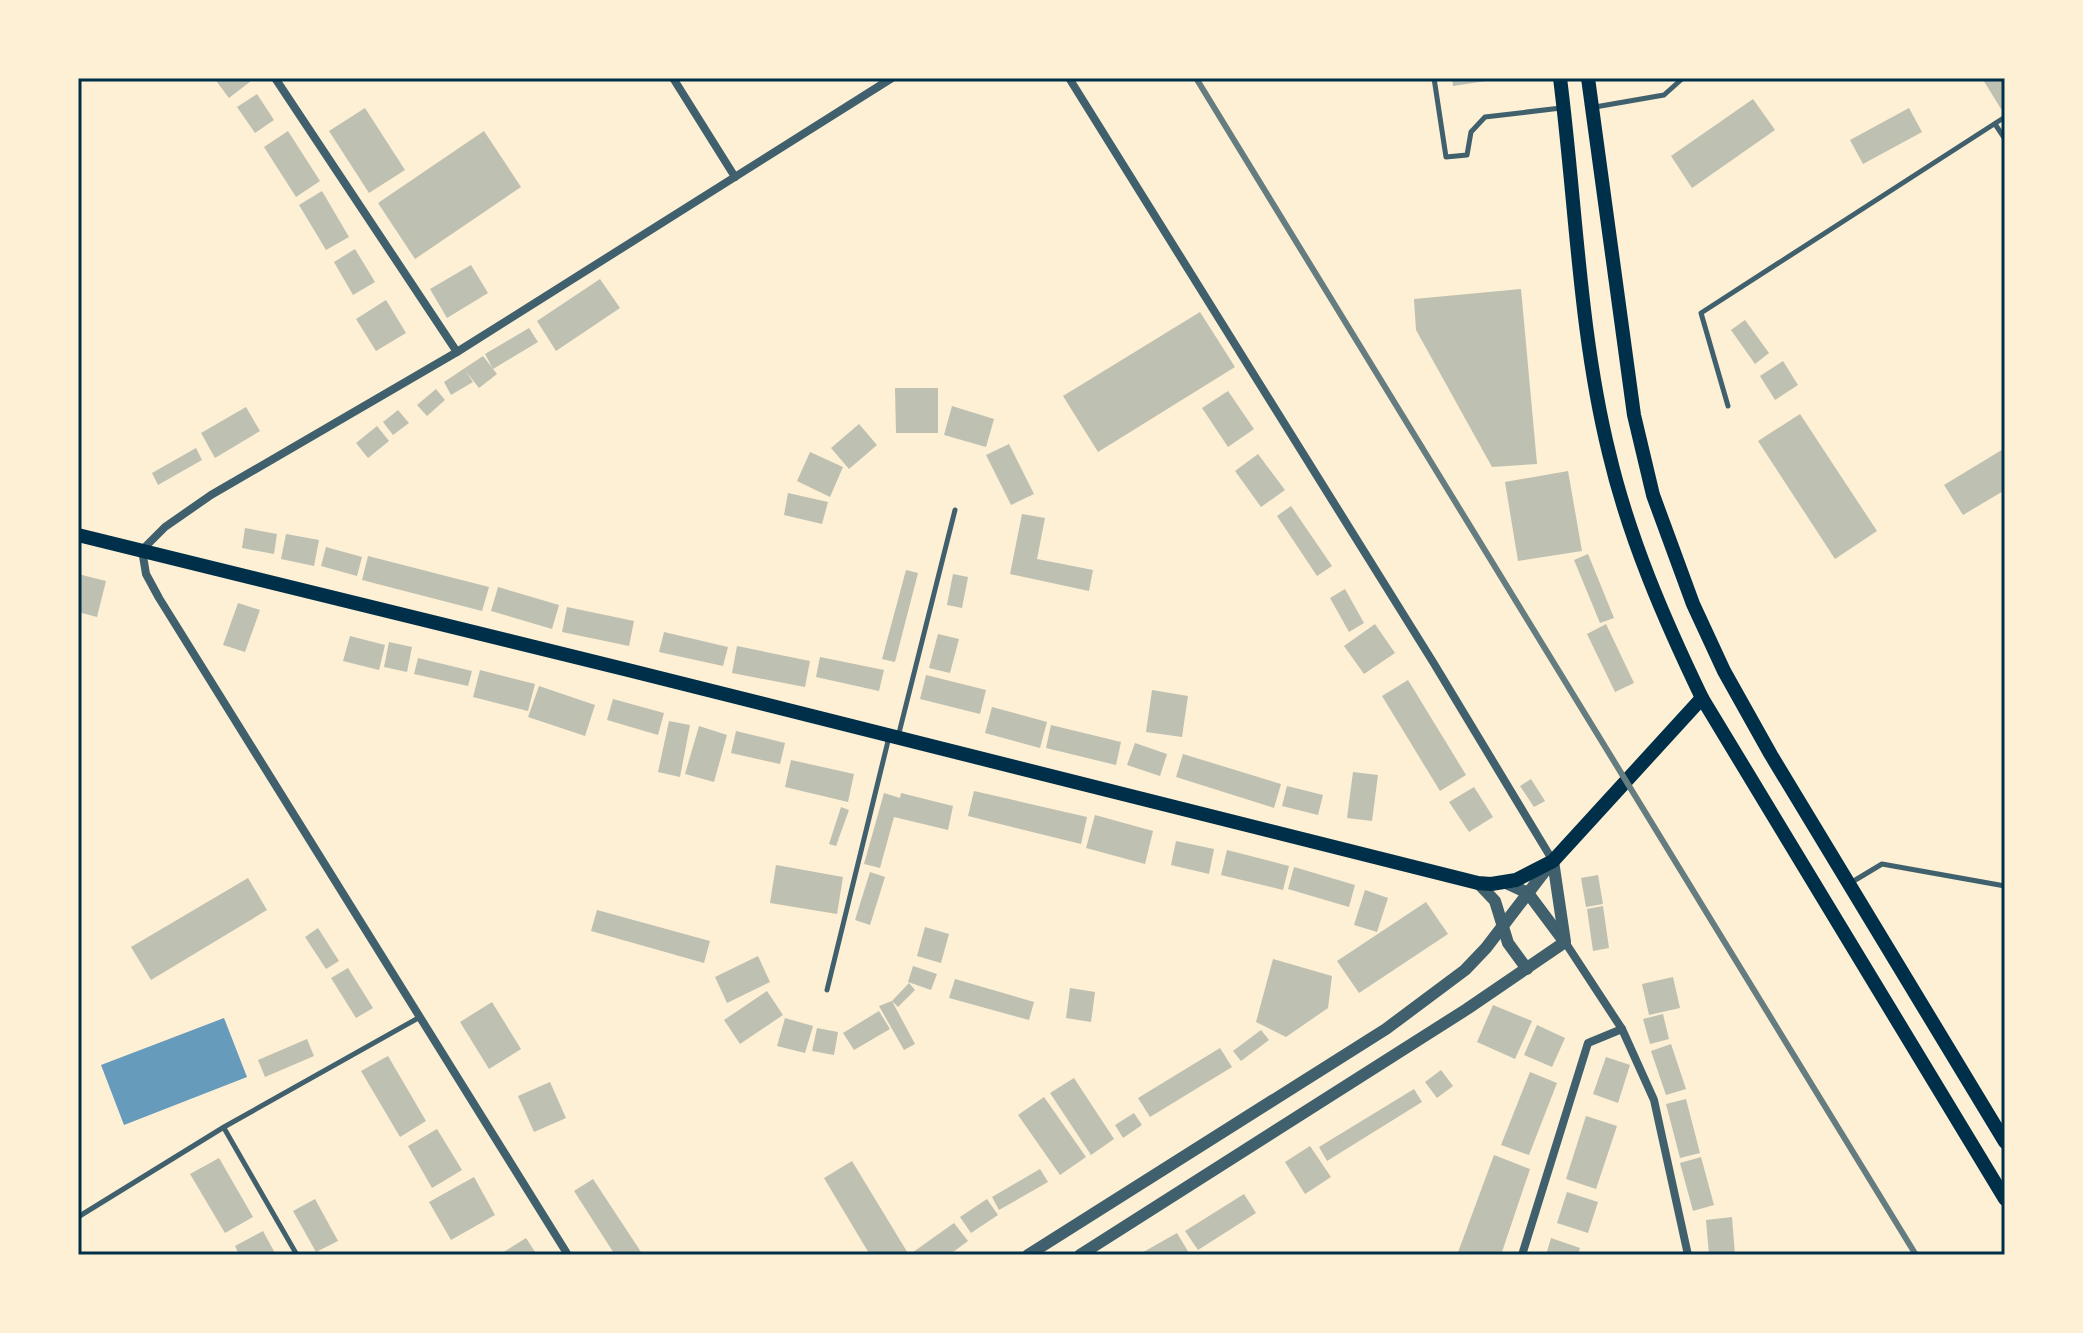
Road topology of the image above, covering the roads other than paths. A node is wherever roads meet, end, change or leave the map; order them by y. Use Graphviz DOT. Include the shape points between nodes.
graph roads {
  1 [pos="275,78"];
  2 [pos="673,78"];
  3 [pos="892,78"];
  4 [pos="1069,78"];
  5 [pos="1434,78"];
  6 [pos="1560,78"];
  7 [pos="1588,78"];
  8 [pos="1683,78"];
  9 [pos="1564,108"];
  10 [pos="1591,108"];
  11 [pos="2005,117"];
  12 [pos="1995,124"];
  13 [pos="2005,139"];
  14 [pos="735,177"];
  15 [pos="457,352"];
  16 [pos="1728,406"];
  17 [pos="955,510"];
  18 [pos="78,535"];
  19 [pos="142,550"];
  20 [pos="1702,698"];
  21 [pos="894,737"];
  22 [pos="1553,861"];
  23 [pos="1504,882"];
  24 [pos="1478,883"];
  25 [pos="1848,885"];
  26 [pos="2005,886"];
  27 [pos="1528,893"];
  28 [pos="1503,925"];
  29 [pos="1565,942"];
  30 [pos="1527,969"];
  31 [pos="827,990"];
  32 [pos="421,1017"];
  33 [pos="1622,1029"];
  34 [pos="224,1127"];
  35 [pos="2005,1142"];
  36 [pos="2005,1199"];
  37 [pos="78,1217"];
  38 [pos="297,1255"];
  39 [pos="568,1255"];
  40 [pos="1028,1255"];
  41 [pos="1080,1255"];
  42 [pos="1522,1255"];
  43 [pos="1688,1255"];
  1 -- 15 [label="street"];
  2 -- 14 [label="street"];
  3 -- 14 [label="street"];
  4 -- 22 [label="street"];
  5 -- 9 [label="lane" via="1446,157 1467,155 1471,132 1485,117"];
  6 -- 9 [label="main road"];
  7 -- 10 [label="main road"];
  8 -- 10 [label="lane" via="1664,95"];
  9 -- 20 [label="main road" via="1583,303 1608,451 1634,540"];
  10 -- 25 [label="main road" via="1628,381 1667,536 1724,671"];
  11 -- 12 [label="lane"];
  12 -- 13 [label="lane"];
  12 -- 16 [label="lane" via="1701,313"];
  14 -- 15 [label="street"];
  15 -- 19 [label="street" via="211,495"];
  17 -- 21 [label="lane"];
  18 -- 19 [label="main road"];
  19 -- 21 [label="main road"];
  19 -- 32 [label="street" via="146,574 159,598"];
  20 -- 22 [label="main road"];
  20 -- 36 [label="main road"];
  21 -- 24 [label="main road"];
  21 -- 31 [label="lane"];
  22 -- 23 [label="main road"];
  22 -- 27 [label="street"];
  22 -- 29 [label="street"];
  23 -- 24 [label="main road"];
  23 -- 27 [label="street"];
  24 -- 28 [label="street" via="1495,901"];
  25 -- 26 [label="lane" via="1882,864"];
  25 -- 35 [label="main road"];
  27 -- 28 [label="street"];
  27 -- 29 [label="street"];
  28 -- 30 [label="street" via="1508,943"];
  28 -- 40 [label="street" via="1465,970 1386,1029"];
  29 -- 30 [label="street"];
  29 -- 33 [label="street"];
  30 -- 41 [label="street"];
  32 -- 34 [label="lane"];
  32 -- 39 [label="street"];
  33 -- 42 [label="street" via="1588,1043"];
  33 -- 43 [label="street" via="1654,1100"];
  34 -- 37 [label="lane"];
  34 -- 38 [label="lane"];
}
